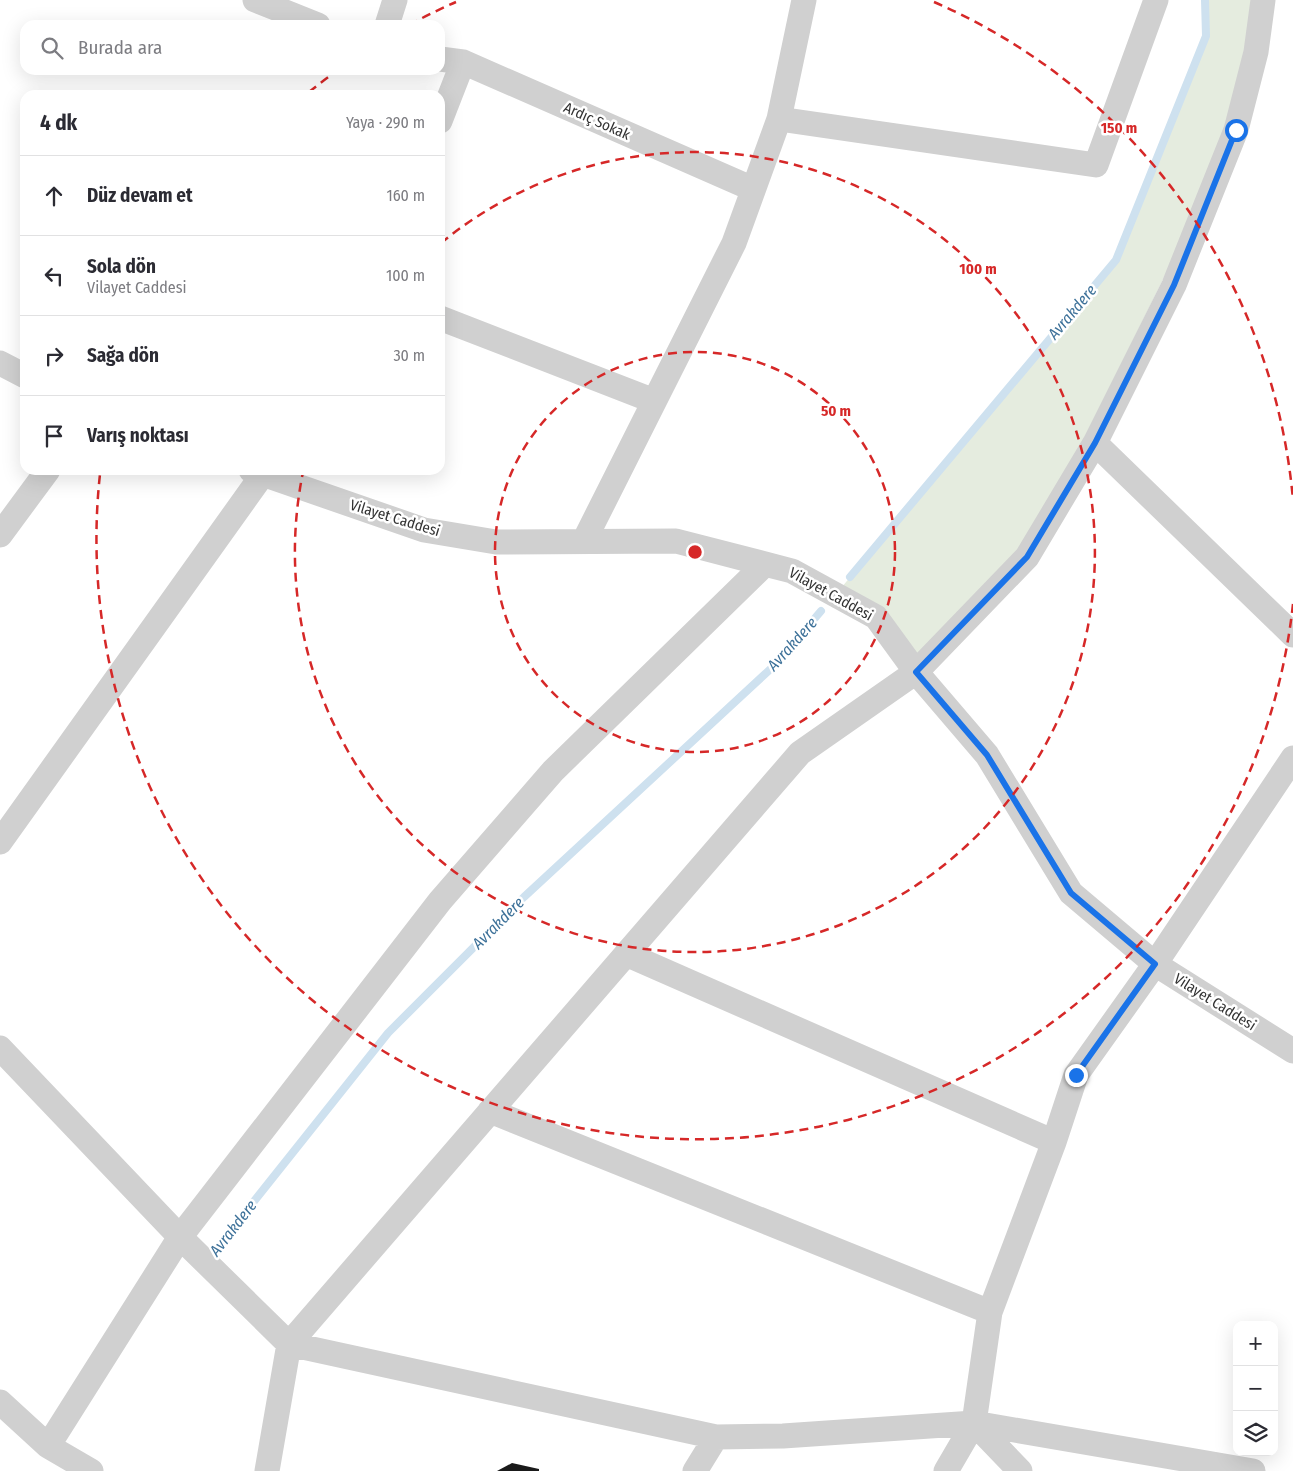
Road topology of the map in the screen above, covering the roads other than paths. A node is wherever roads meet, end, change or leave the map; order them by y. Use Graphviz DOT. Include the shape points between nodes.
graph roads {
  1 [pos="255,0"];
  2 [pos="395,0"];
  3 [pos="804,0"];
  4 [pos="1156,0"];
  5 [pos="1263,0"];
  6 [pos="305,20"];
  7 [pos="389,20"];
  8 [pos="452,60"];
  9 [pos="445,96"];
  10 [pos="779,119"];
  11 [pos="753,189"];
  12 [pos="445,320"];
  13 [pos="0,363"];
  14 [pos="20,373"];
  15 [pos="654,402"];
  16 [pos="1095,443"];
  17 [pos="44,475"];
  18 [pos="255,475"];
  19 [pos="278,475"];
  20 [pos="300,478"];
  21 [pos="0,535"];
  22 [pos="584,541"];
  23 [pos="765,564"];
  24 [pos="1293,635"];
  25 [pos="916,672"];
  26 [pos="1293,758"];
  27 [pos="0,842"];
  28 [pos="626,954"];
  29 [pos="1155,964"];
  30 [pos="1289,1041"];
  31 [pos="0,1048"];
  32 [pos="490,1111"];
  33 [pos="1054,1142"];
  34 [pos="180,1237"];
  35 [pos="990,1312"];
  36 [pos="289,1344"];
  37 [pos="0,1402"];
  38 [pos="974,1423"];
  39 [pos="716,1437"];
  40 [pos="48,1446"];
  41 [pos="91,1471"];
  42 [pos="267,1471"];
  43 [pos="695,1471"];
  44 [pos="946,1471"];
  45 [pos="1020,1471"];
  46 [pos="1253,1471"];
  1 -- 6 [label="street"];
  2 -- 7 [label="street"];
  3 -- 10 [label="street"];
  4 -- 10 [label="street" via="1096,165"];
  5 -- 16 [label="street" via="1256,52 1236,130 1174,285"];
  8 -- 9 [label="street"];
  8 -- 11 [label="street, Ardıç Sokak"];
  10 -- 11 [label="street"];
  11 -- 15 [label="street" via="734,243"];
  12 -- 15 [label="street"];
  13 -- 14 [label="street"];
  15 -- 22 [label="street"];
  16 -- 24 [label="street"];
  16 -- 25 [label="street" via="1027,557"];
  17 -- 21 [label="street"];
  18 -- 27 [label="street"];
  19 -- 20 [label="street, Vilayet Caddesi"];
  20 -- 22 [label="street, Vilayet Caddesi" via="424,530 496,542"];
  22 -- 23 [label="street, Vilayet Caddesi" via="676,541"];
  23 -- 25 [label="street, Vilayet Caddesi" via="792,571 876,617"];
  23 -- 34 [label="street" via="553,771 440,902"];
  25 -- 28 [label="street" via="800,753"];
  25 -- 29 [label="street, Vilayet Caddesi" via="987,755 1071,893"];
  26 -- 29 [label="street"];
  28 -- 32 [label="street"];
  28 -- 33 [label="street"];
  29 -- 30 [label="street, Vilayet Caddesi"];
  29 -- 33 [label="street" via="1076,1075"];
  31 -- 34 [label="street"];
  32 -- 35 [label="street"];
  32 -- 36 [label="street"];
  33 -- 35 [label="street"];
  34 -- 36 [label="street"];
  34 -- 40 [label="street"];
  35 -- 38 [label="street"];
  36 -- 39 [label="street"];
  36 -- 42 [label="street"];
  37 -- 40 [label="street"];
  38 -- 39 [label="street" via="783,1436"];
  38 -- 44 [label="street"];
  38 -- 45 [label="street"];
  38 -- 46 [label="street"];
  39 -- 43 [label="street"];
  40 -- 41 [label="street"];
}
